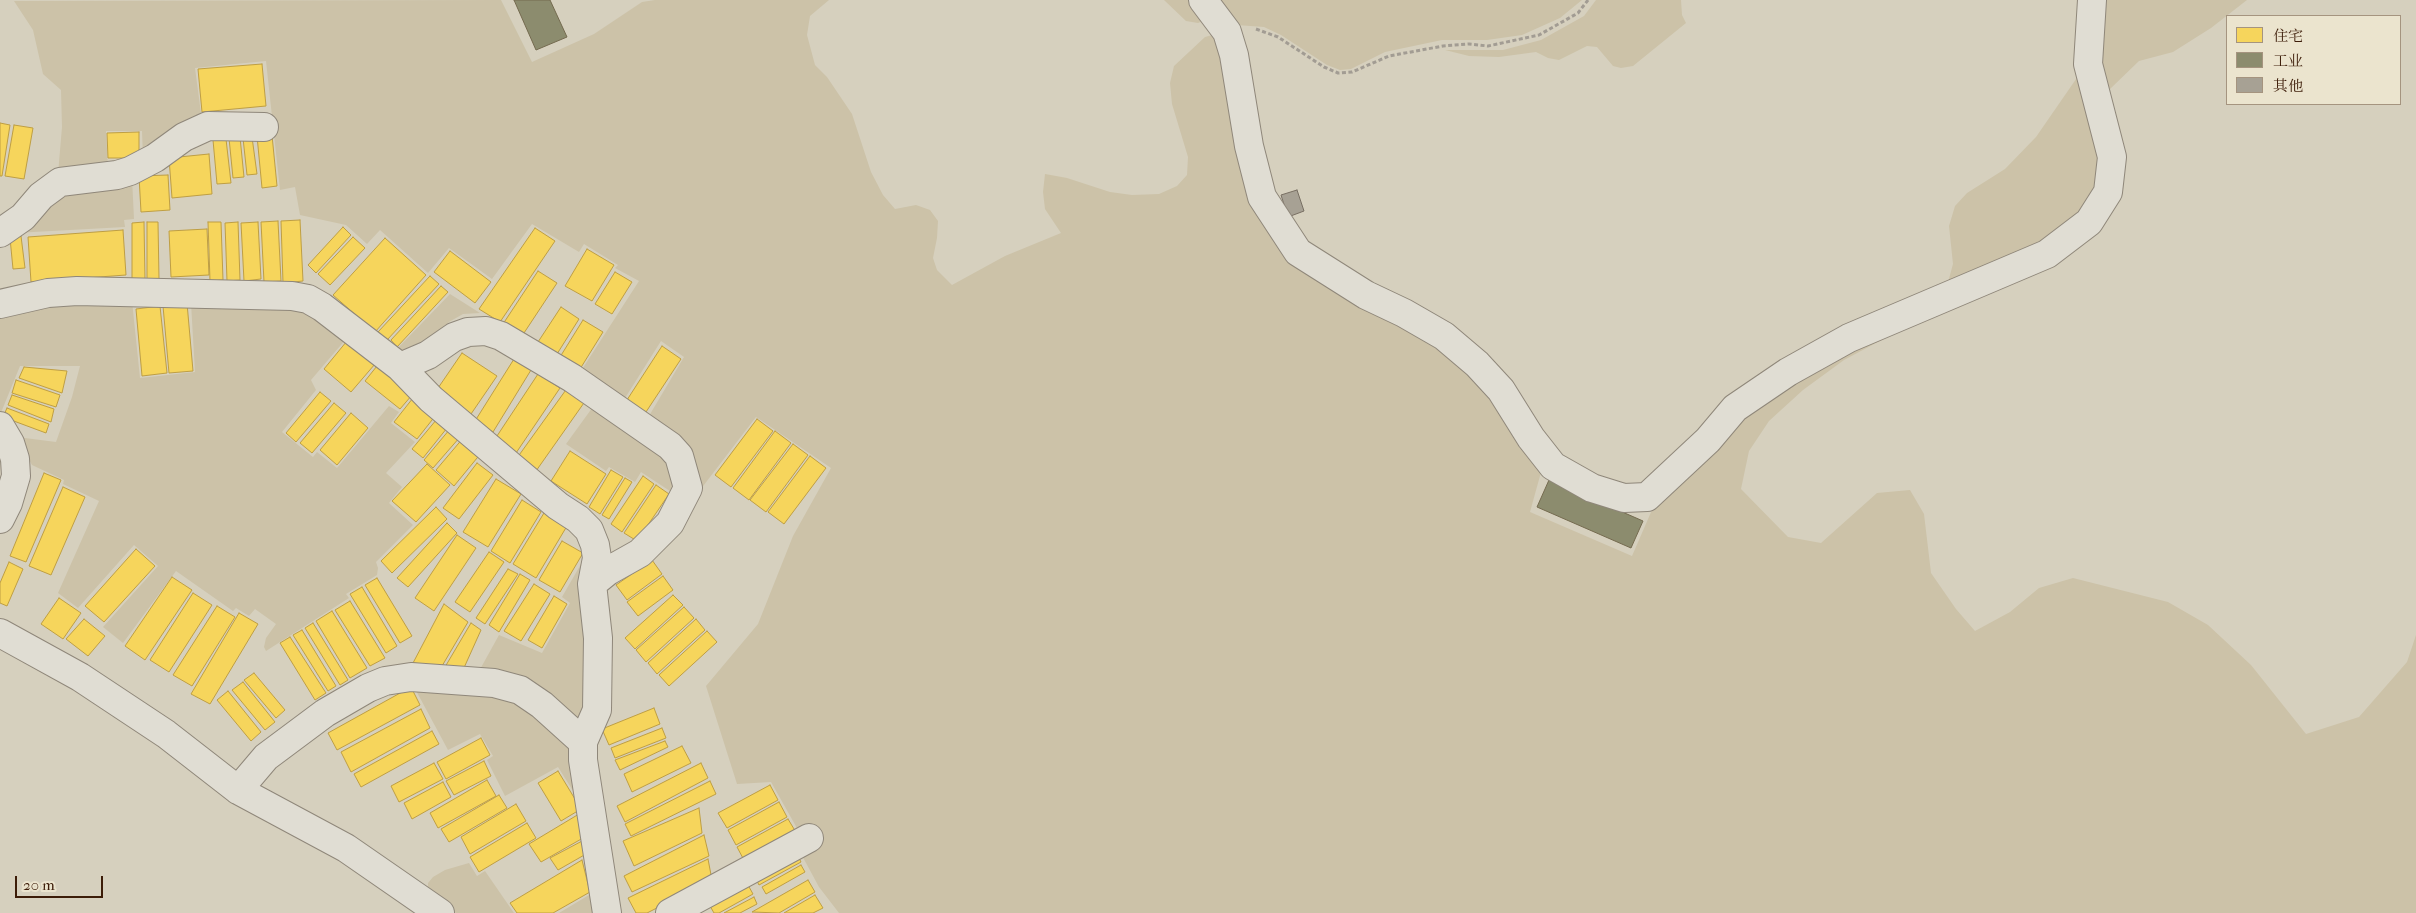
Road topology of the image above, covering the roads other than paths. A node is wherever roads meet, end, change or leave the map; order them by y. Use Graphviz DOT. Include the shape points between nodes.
graph roads {
  1 [pos="1203,0"];
  2 [pos="2092,0"];
  3 [pos="264,127"];
  4 [pos="0,233"];
  5 [pos="0,304"];
  6 [pos="400,368"];
  7 [pos="0,426"];
  8 [pos="0,519"];
  9 [pos="592,584"];
  10 [pos="0,633"];
  11 [pos="583,742"];
  12 [pos="238,790"];
  13 [pos="809,838"];
  14 [pos="440,913"];
  15 [pos="607,913"];
  16 [pos="670,913"];
  1 -- 2 [label="street" via="1227,32 1262,197 1298,252 1366,295 1444,336 1501,390 1530,438 1553,466 1592,488 1624,498 1647,497 1708,440 1735,408 1788,372 1849,338 2048,254 2089,222 2108,192 2112,157 2088,64"];
  3 -- 4 [label="street" via="208,126 130,171 60,182 41,196 23,217"];
  5 -- 6 [label="street" via="48,293 77,291 292,296 308,299 322,307"];
  6 -- 9 [label="street" via="431,399 589,530 597,558"];
  6 -- 9 [label="street" via="428,355 454,337 486,331 501,336 572,378 670,446 679,456 688,488 670,523 640,553"];
  7 -- 8 [label="street" via="10,443 16,476"];
  9 -- 11 [label="street" via="598,638 597,710"];
  10 -- 12 [label="street" via="88,682 166,734"];
  11 -- 12 [label="street" via="520,690 494,683 411,677 385,681 368,688 325,713 266,757"];
  11 -- 15 [label="street" via="583,760"];
  12 -- 14 [label="street" via="346,848"];
  13 -- 16 [label="street"];
}
